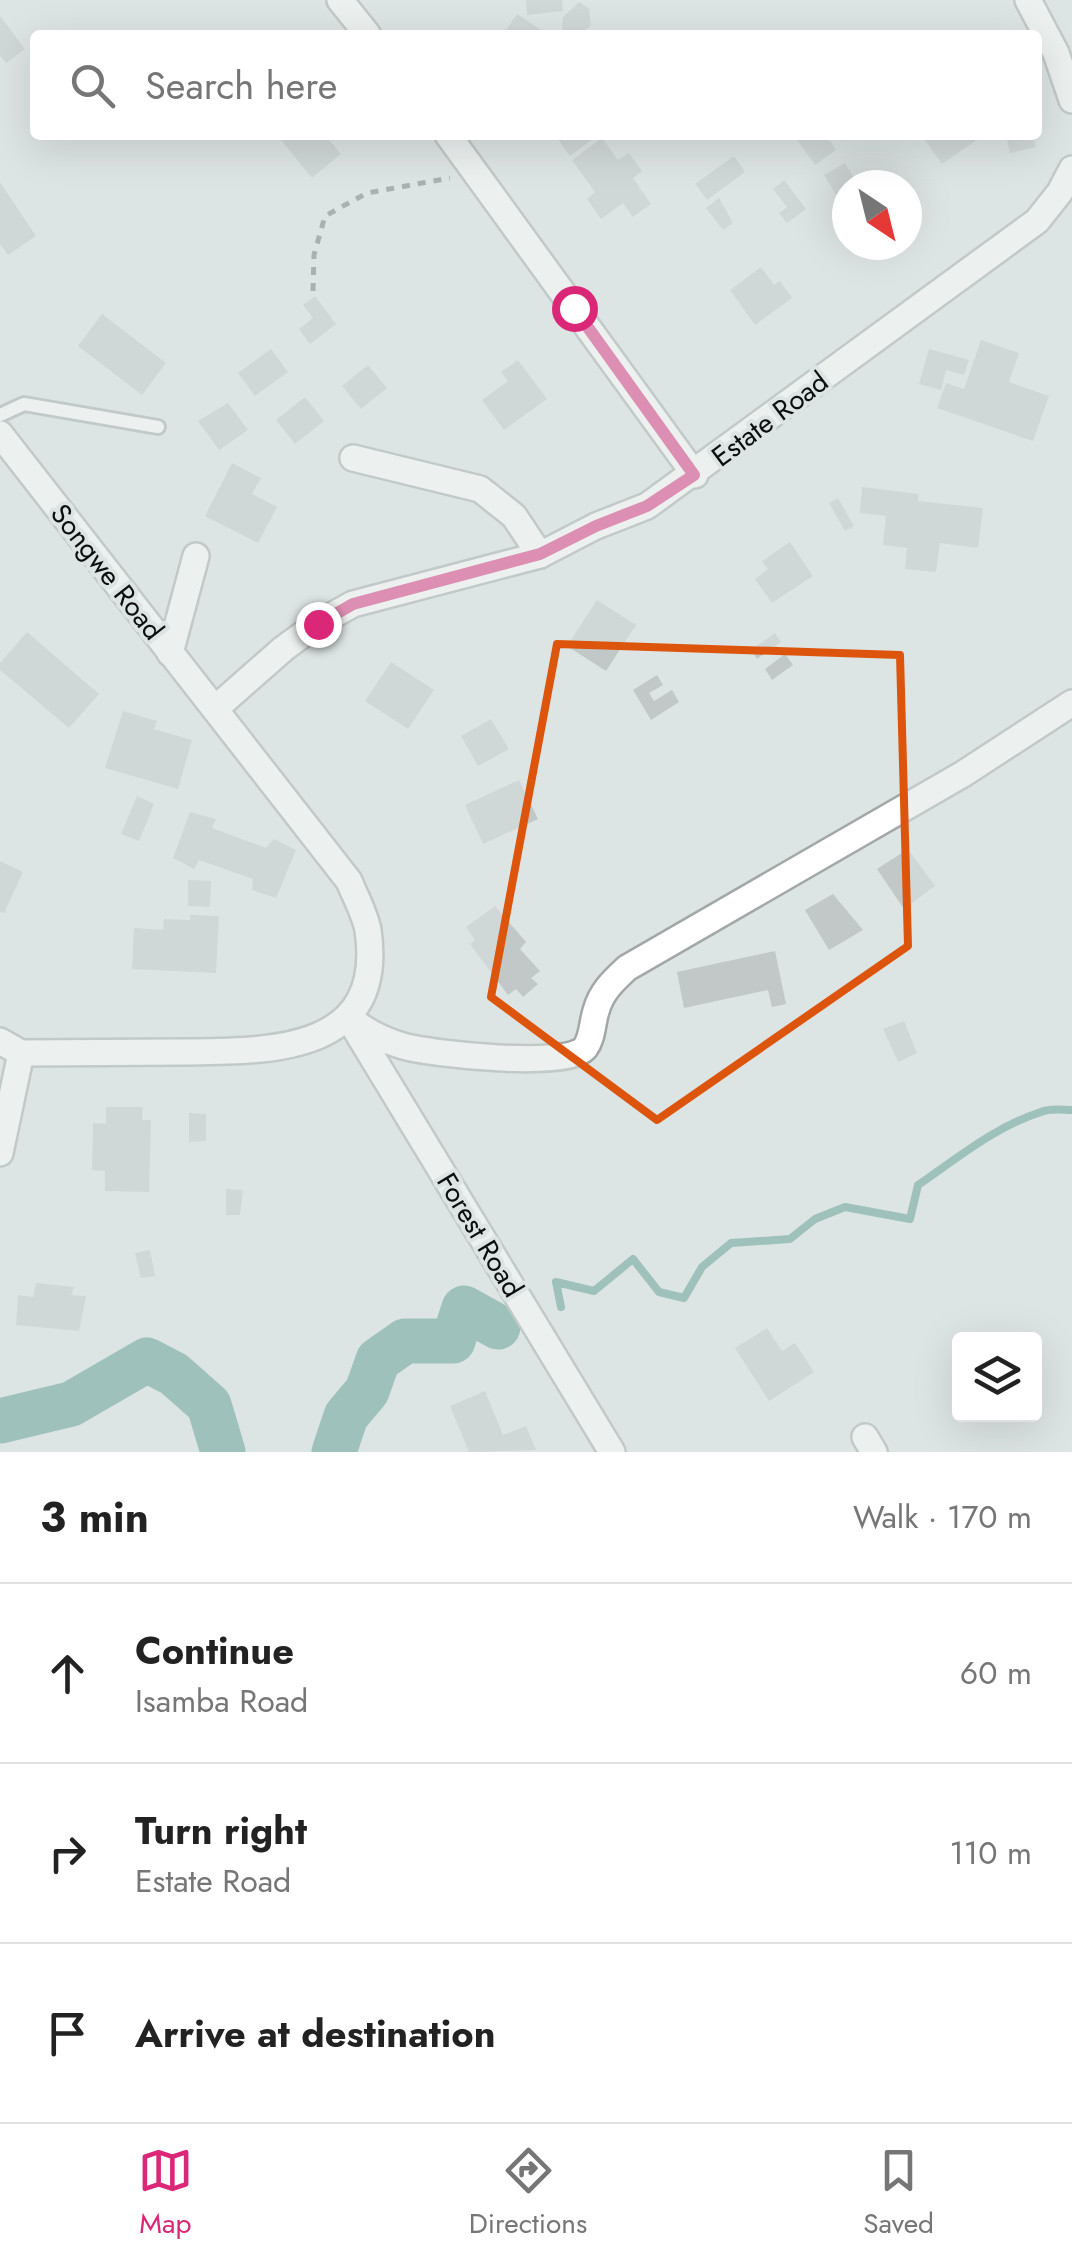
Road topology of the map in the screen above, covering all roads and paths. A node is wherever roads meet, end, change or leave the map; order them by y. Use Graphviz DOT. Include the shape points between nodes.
graph roads {
  1 [pos="340,0"];
  2 [pos="1028,0"];
  3 [pos="364,30"];
  4 [pos="1072,100"];
  5 [pos="452,140"];
  6 [pos="1072,169"];
  7 [pos="478,173"];
  8 [pos="313,291"];
  9 [pos="0,415"];
  10 [pos="158,427"];
  11 [pos="0,434"];
  12 [pos="353,458"];
  13 [pos="694,475"];
  14 [pos="540,554"];
  15 [pos="196,556"];
  16 [pos="170,654"];
  17 [pos="1072,703"];
  18 [pos="216,708"];
  19 [pos="348,1018"];
  20 [pos="10,1047"];
  21 [pos="0,1153"];
  22 [pos="612,1452"];
  1 -- 3 [label="street"];
  2 -- 4 [label="street"];
  5 -- 7 [label="street"];
  6 -- 13 [label="street, Estate Road" via="1037,220"];
  7 -- 8 [label="path" via="367,192 325,216"];
  7 -- 13 [label="street"];
  9 -- 10 [label="lane" via="24,404"];
  11 -- 16 [label="street, Songwe Road"];
  12 -- 14 [label="street" via="480,489 514,516"];
  13 -- 14 [label="street, Estate Road" via="647,506"];
  14 -- 18 [label="street, Estate Road" via="353,604 283,649"];
  15 -- 16 [label="street"];
  16 -- 18 [label="street, Songwe Road"];
  17 -- 19 [label="street" via="963,774 626,968 606,987 586,1048 577,1054 495,1057 404,1047"];
  18 -- 19 [label="street, Songwe Road" via="349,880 368,928 369,962 364,995"];
  19 -- 20 [label="street" via="309,1040 259,1051"];
  19 -- 22 [label="street, Forest Road"];
  20 -- 21 [label="street"];
}
